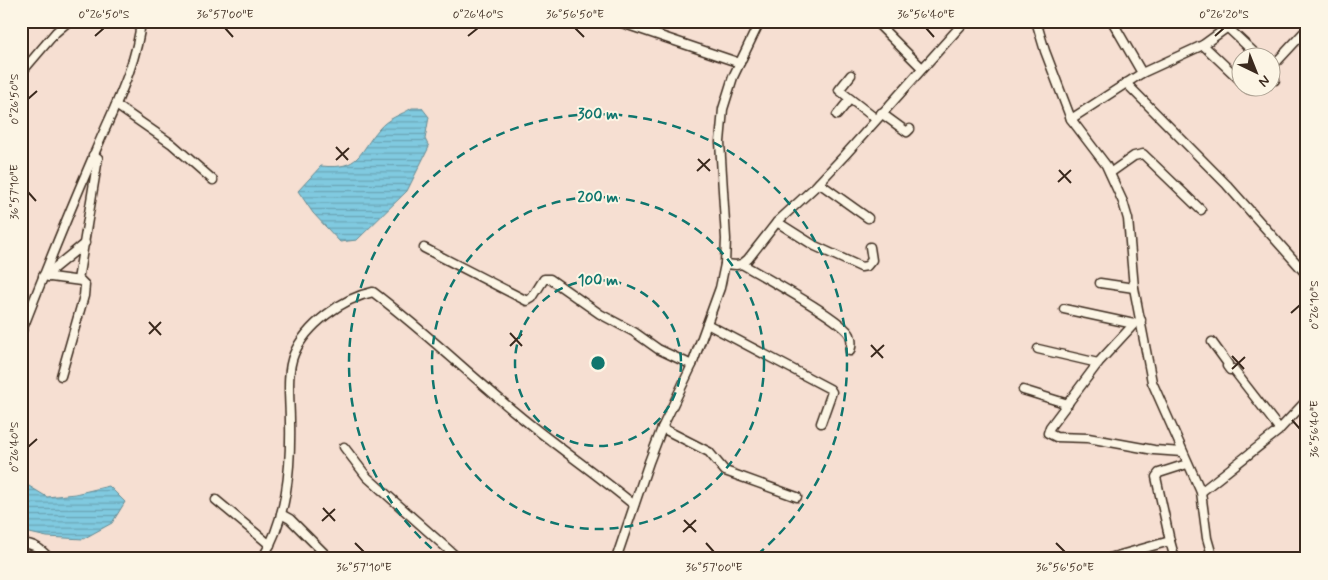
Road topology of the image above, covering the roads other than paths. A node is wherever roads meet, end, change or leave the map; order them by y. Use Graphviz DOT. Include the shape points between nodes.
graph roads {
  1 [pos="69,21"];
  2 [pos="141,21"];
  3 [pos="616,21"];
  4 [pos="640,21"];
  5 [pos="760,21"];
  6 [pos="875,21"];
  7 [pos="964,21"];
  8 [pos="1036,21"];
  9 [pos="1112,21"];
  10 [pos="1236,21"];
  11 [pos="1227,27"];
  12 [pos="1307,29"];
  13 [pos="639,30"];
  14 [pos="1203,45"];
  15 [pos="1249,48"];
  16 [pos="1280,62"];
  17 [pos="740,63"];
  18 [pos="922,68"];
  19 [pos="1230,71"];
  20 [pos="21,73"];
  21 [pos="1142,73"];
  22 [pos="851,75"];
  23 [pos="1126,83"];
  24 [pos="850,99"];
  25 [pos="116,105"];
  26 [pos="837,116"];
  27 [pos="879,116"];
  28 [pos="1071,119"];
  29 [pos="910,129"];
  30 [pos="94,155"];
  31 [pos="1110,173"];
  32 [pos="212,180"];
  33 [pos="819,182"];
  34 [pos="1201,210"];
  35 [pos="868,218"];
  36 [pos="777,222"];
  37 [pos="85,243"];
  38 [pos="870,247"];
  39 [pos="424,248"];
  40 [pos="725,264"];
  41 [pos="742,264"];
  42 [pos="1307,275"];
  43 [pos="46,276"];
  44 [pos="78,280"];
  45 [pos="1100,283"];
  46 [pos="1134,288"];
  47 [pos="1064,309"];
  48 [pos="1137,322"];
  49 [pos="706,324"];
  50 [pos="21,333"];
  51 [pos="1212,342"];
  52 [pos="1038,348"];
  53 [pos="850,351"];
  54 [pos="1098,363"];
  55 [pos="692,365"];
  56 [pos="61,376"];
  57 [pos="1023,390"];
  58 [pos="1307,400"];
  59 [pos="1068,404"];
  60 [pos="821,423"];
  61 [pos="662,428"];
  62 [pos="1278,431"];
  63 [pos="344,448"];
  64 [pos="1182,452"];
  65 [pos="1188,464"];
  66 [pos="1201,492"];
  67 [pos="796,497"];
  68 [pos="216,500"];
  69 [pos="634,505"];
  70 [pos="282,514"];
  71 [pos="1170,541"];
  72 [pos="21,543"];
  73 [pos="270,544"];
  74 [pos="1307,556"];
  75 [pos="329,558"];
  76 [pos="50,559"];
  77 [pos="262,559"];
  78 [pos="460,559"];
  79 [pos="616,559"];
  80 [pos="1106,559"];
  81 [pos="1175,559"];
  82 [pos="1213,559"];
  83 [pos="1289,559"];
  84 [pos="1293,559"];
  85 [pos="1302,559"];
  1 -- 20 [label="street"];
  2 -- 25 [label="street" via="141,30"];
  3 -- 13 [label="street"];
  4 -- 13 [label="street"];
  5 -- 17 [label="street"];
  6 -- 18 [label="street"];
  7 -- 18 [label="street"];
  8 -- 28 [label="street"];
  9 -- 21 [label="street"];
  10 -- 11 [label="street"];
  11 -- 14 [label="street"];
  11 -- 15 [label="street"];
  12 -- 16 [label="street"];
  13 -- 17 [label="street"];
  14 -- 19 [label="street"];
  14 -- 21 [label="street"];
  17 -- 40 [label="street" via="733,76 721,123"];
  18 -- 27 [label="street"];
  21 -- 23 [label="street"];
  22 -- 24 [label="street" via="839,90"];
  23 -- 28 [label="street"];
  23 -- 42 [label="street" via="1227,185"];
  24 -- 26 [label="street"];
  24 -- 27 [label="street"];
  25 -- 30 [label="street"];
  25 -- 32 [label="street" via="172,144"];
  27 -- 29 [label="street" via="907,132"];
  27 -- 33 [label="street"];
  28 -- 31 [label="street"];
  30 -- 37 [label="street" via="98,158"];
  30 -- 43 [label="street"];
  31 -- 34 [label="street" via="1134,156 1143,154"];
  31 -- 46 [label="street" via="1128,219"];
  33 -- 35 [label="street"];
  33 -- 36 [label="street"];
  36 -- 38 [label="street" via="815,246 861,267 872,260"];
  36 -- 41 [label="street"];
  37 -- 43 [label="street"];
  37 -- 44 [label="street"];
  39 -- 55 [label="street" via="527,302 544,279 550,279 600,314"];
  40 -- 41 [label="street"];
  40 -- 49 [label="street"];
  41 -- 53 [label="street" via="836,322 850,336"];
  43 -- 44 [label="street"];
  43 -- 50 [label="street"];
  44 -- 56 [label="street" via="85,285 84,296"];
  45 -- 46 [label="street"];
  46 -- 48 [label="street"];
  47 -- 48 [label="street"];
  48 -- 54 [label="street"];
  48 -- 64 [label="street" via="1152,382"];
  49 -- 55 [label="street"];
  49 -- 60 [label="street" via="830,389 832,392"];
  51 -- 62 [label="street"];
  52 -- 54 [label="street"];
  54 -- 59 [label="street"];
  55 -- 61 [label="street"];
  57 -- 59 [label="street"];
  58 -- 62 [label="street"];
  59 -- 64 [label="street" via="1050,427 1049,434"];
  61 -- 67 [label="street" via="709,452 725,471"];
  61 -- 69 [label="street"];
  62 -- 66 [label="street"];
  63 -- 78 [label="street" via="367,477"];
  64 -- 65 [label="street"];
  65 -- 66 [label="street"];
  65 -- 71 [label="street" via="1156,475"];
  66 -- 82 [label="street"];
  68 -- 73 [label="street"];
  69 -- 70 [label="street" via="517,414 373,292 351,299 318,322 303,336 294,355 289,389 289,459"];
  69 -- 79 [label="street"];
  70 -- 73 [label="street"];
  70 -- 75 [label="street"];
  71 -- 80 [label="street"];
  71 -- 81 [label="street"];
  72 -- 76 [label="street" via="40,548"];
  73 -- 77 [label="street"];
  74 -- 85 [label="street"];
  83 -- 84 [label="street"];
}
